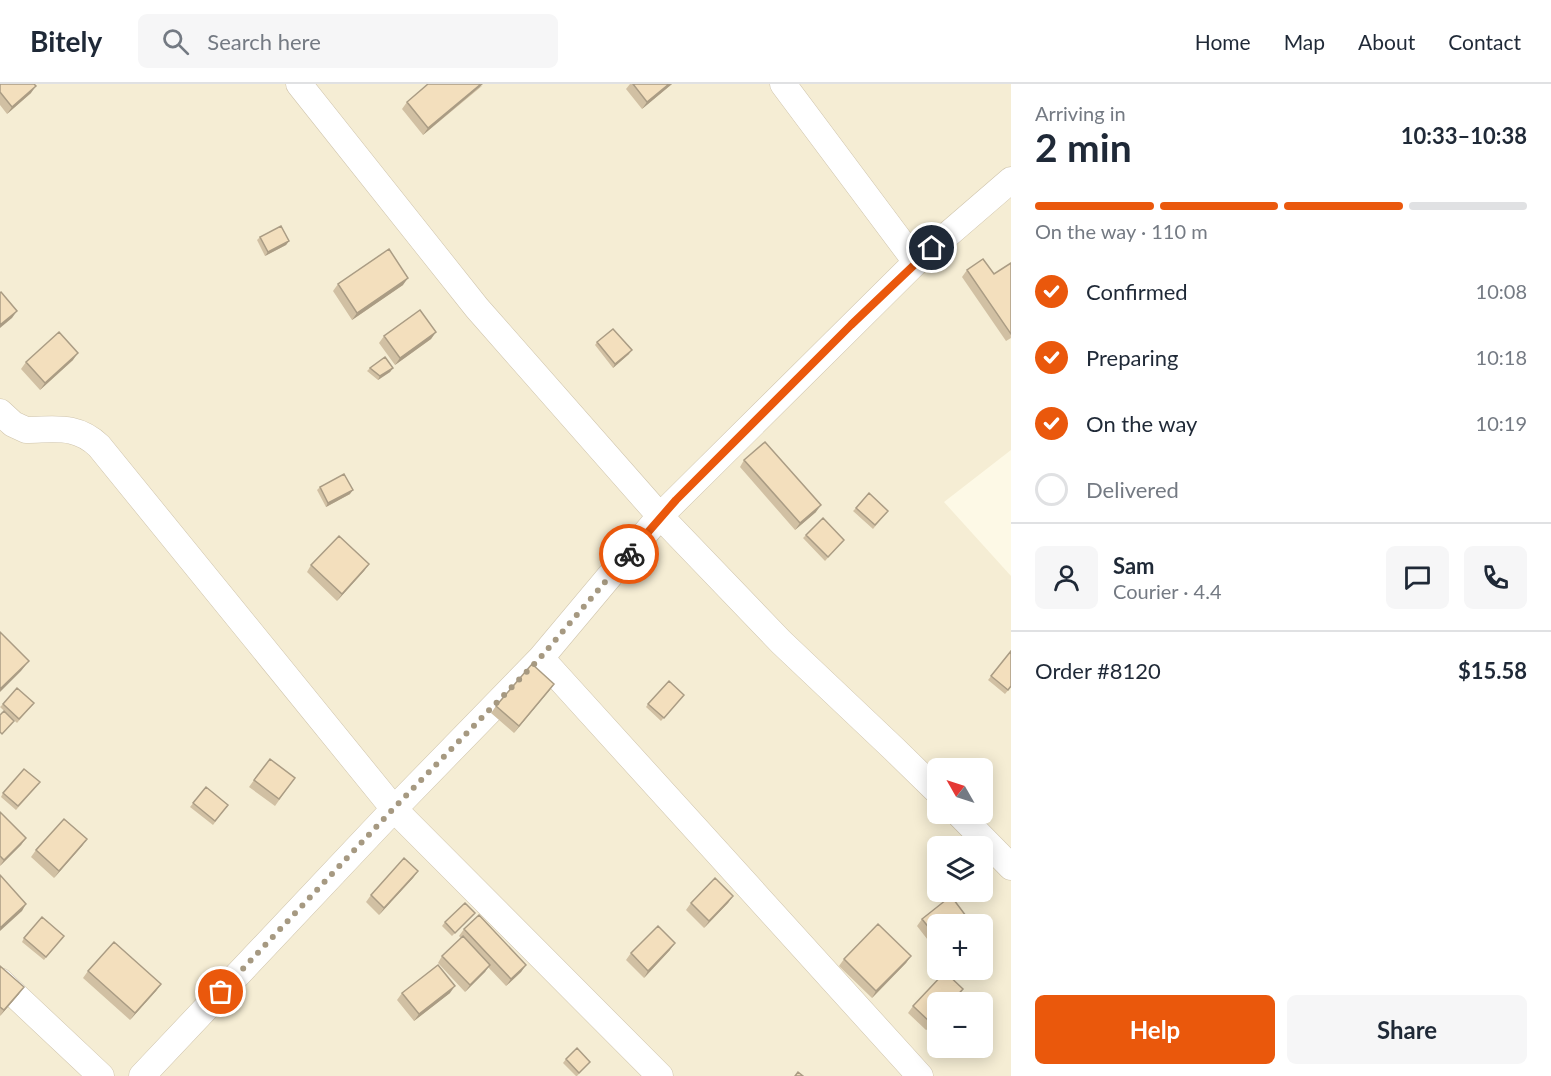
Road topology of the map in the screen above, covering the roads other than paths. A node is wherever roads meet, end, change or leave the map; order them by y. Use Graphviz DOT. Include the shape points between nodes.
graph roads {
  1 [pos="299,84"];
  2 [pos="783,84"];
  3 [pos="1011,180"];
  4 [pos="916,262"];
  5 [pos="0,412"];
  6 [pos="660,516"];
  7 [pos="540,658"];
  8 [pos="927,781"];
  9 [pos="394,808"];
  10 [pos="969,824"];
  11 [pos="1011,867"];
  12 [pos="0,981"];
  13 [pos="101,1076"];
  14 [pos="142,1076"];
  15 [pos="660,1076"];
  16 [pos="920,1076"];
  1 -- 6 [label="street" via="477,308"];
  2 -- 4 [label="street"];
  3 -- 4 [label="street"];
  4 -- 6 [label="street"];
  5 -- 9 [label="street" via="19,428 73,430 99,446"];
  6 -- 7 [label="street"];
  6 -- 8 [label="street" via="781,642"];
  7 -- 9 [label="street"];
  7 -- 16 [label="street"];
  9 -- 14 [label="street"];
  9 -- 15 [label="street"];
  10 -- 11 [label="street"];
  12 -- 13 [label="street"];
}
